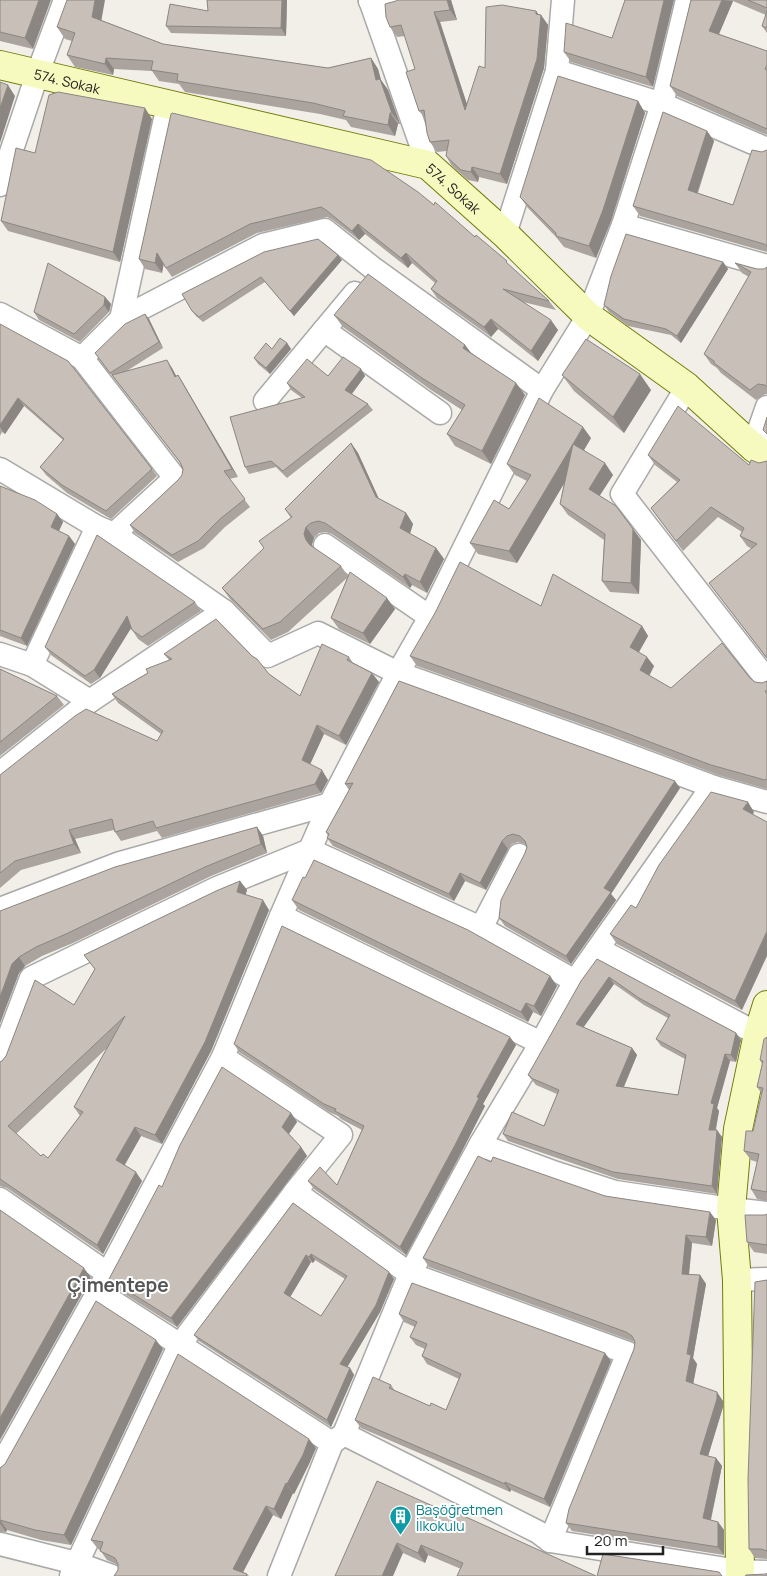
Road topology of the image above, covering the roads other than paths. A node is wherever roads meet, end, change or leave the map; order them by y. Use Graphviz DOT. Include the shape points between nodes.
graph roads {
  1 [pos="65,0"];
  2 [pos="370,0"];
  3 [pos="396,0"];
  4 [pos="563,0"];
  5 [pos="687,0"];
  6 [pos="0,65"];
  7 [pos="557,71"];
  8 [pos="36,75"];
  9 [pos="662,104"];
  10 [pos="168,105"];
  11 [pos="767,148"];
  12 [pos="428,165"];
  13 [pos="0,185"];
  14 [pos="623,225"];
  15 [pos="505,234"];
  16 [pos="767,266"];
  17 [pos="374,269"];
  18 [pos="0,314"];
  19 [pos="588,316"];
  20 [pos="121,319"];
  21 [pos="324,330"];
  22 [pos="82,358"];
  23 [pos="688,386"];
  24 [pos="542,390"];
  25 [pos="265,401"];
  26 [pos="767,407"];
  27 [pos="440,413"];
  28 [pos="760,452"];
  29 [pos="0,469"];
  30 [pos="106,531"];
  31 [pos="324,545"];
  32 [pos="224,611"];
  33 [pos="430,617"];
  34 [pos="0,654"];
  35 [pos="32,665"];
  36 [pos="398,673"];
  37 [pos="767,680"];
  38 [pos="90,701"];
  39 [pos="0,773"];
  40 [pos="714,787"];
  41 [pos="767,802"];
  42 [pos="330,804"];
  43 [pos="310,850"];
  44 [pos="519,854"];
  45 [pos="0,909"];
  46 [pos="281,916"];
  47 [pos="481,928"];
  48 [pos="598,949"];
  49 [pos="575,981"];
  50 [pos="767,1004"];
  51 [pos="762,1035"];
  52 [pos="541,1043"];
  53 [pos="222,1057"];
  54 [pos="0,1060"];
  55 [pos="480,1145"];
  56 [pos="295,1192"];
  57 [pos="0,1199"];
  58 [pos="731,1209"];
  59 [pos="767,1213"];
  60 [pos="410,1274"];
  61 [pos="767,1279"];
  62 [pos="736,1280"];
  63 [pos="102,1282"];
  64 [pos="179,1346"];
  65 [pos="338,1439"];
  66 [pos="0,1467"];
  67 [pos="550,1541"];
  68 [pos="0,1544"];
  69 [pos="74,1569"];
  70 [pos="767,1572"];
  71 [pos="740,1574"];
  72 [pos="112,1576"];
  73 [pos="279,1576"];
  1 -- 8 [label="street"];
  2 -- 3 [label="street"];
  2 -- 12 [label="street"];
  4 -- 7 [label="street"];
  5 -- 9 [label="street"];
  6 -- 8 [label="street, 574. Sokak"];
  7 -- 9 [label="street"];
  7 -- 15 [label="street"];
  8 -- 10 [label="street, 574. Sokak"];
  8 -- 13 [label="street"];
  9 -- 11 [label="street"];
  9 -- 14 [label="street"];
  10 -- 12 [label="street, 574. Sokak"];
  10 -- 20 [label="street"];
  12 -- 15 [label="street, 574. Sokak"];
  14 -- 16 [label="street"];
  14 -- 19 [label="street"];
  15 -- 19 [label="street, 574. Sokak"];
  17 -- 20 [label="street" via="325,230 263,245"];
  17 -- 21 [label="street"];
  17 -- 24 [label="street"];
  18 -- 22 [label="street"];
  19 -- 23 [label="street, 574. Sokak"];
  19 -- 24 [label="street"];
  20 -- 22 [label="street"];
  21 -- 25 [label="street"];
  21 -- 27 [label="street"];
  22 -- 30 [label="street" via="175,478"];
  23 -- 28 [label="street, 574. Sokak"];
  23 -- 37 [label="street" via="622,494"];
  24 -- 33 [label="street"];
  26 -- 28 [label="street"];
  29 -- 30 [label="street"];
  30 -- 32 [label="street"];
  30 -- 35 [label="street"];
  31 -- 33 [label="street"];
  32 -- 36 [label="street" via="268,656 318,633"];
  32 -- 38 [label="street"];
  33 -- 36 [label="street"];
  34 -- 35 [label="street"];
  35 -- 38 [label="street"];
  36 -- 40 [label="street"];
  36 -- 42 [label="street"];
  38 -- 39 [label="street"];
  40 -- 41 [label="street"];
  40 -- 48 [label="street"];
  42 -- 43 [label="street"];
  42 -- 45 [label="street" via="120,863"];
  43 -- 46 [label="street"];
  43 -- 47 [label="street"];
  43 -- 54 [label="street" via="217,888 32,978"];
  44 -- 47 [label="street"];
  46 -- 52 [label="street"];
  46 -- 53 [label="street"];
  47 -- 49 [label="street"];
  48 -- 49 [label="street"];
  48 -- 51 [label="street"];
  49 -- 52 [label="street"];
  50 -- 51 [label="street"];
  51 -- 58 [label="street" via="738,1129"];
  52 -- 55 [label="street"];
  53 -- 56 [label="street" via="341,1135"];
  53 -- 63 [label="street"];
  55 -- 58 [label="street" via="615,1192"];
  55 -- 60 [label="street"];
  56 -- 60 [label="street"];
  56 -- 64 [label="street"];
  57 -- 63 [label="street"];
  58 -- 59 [label="street"];
  58 -- 62 [label="street"];
  60 -- 65 [label="street"];
  60 -- 67 [label="street" via="628,1353"];
  61 -- 62 [label="street"];
  62 -- 71 [label="street"];
  63 -- 64 [label="street"];
  63 -- 66 [label="street"];
  64 -- 65 [label="street"];
  64 -- 69 [label="street"];
  65 -- 67 [label="street" via="538,1532"];
  65 -- 73 [label="street"];
  67 -- 71 [label="street"];
  68 -- 69 [label="street"];
  69 -- 72 [label="street"];
  70 -- 71 [label="street"];
}
